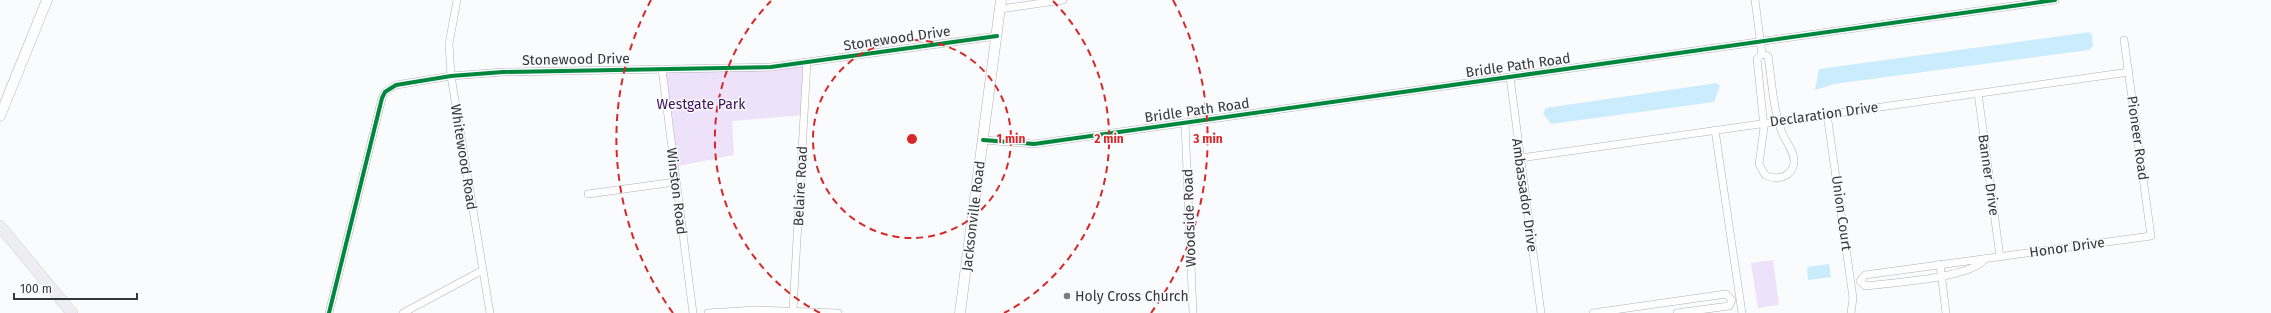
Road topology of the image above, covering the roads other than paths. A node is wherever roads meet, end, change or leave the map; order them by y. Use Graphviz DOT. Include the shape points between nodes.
graph roads {
  1 [pos="47,0"];
  2 [pos="457,0"];
  3 [pos="1063,0"];
  4 [pos="1754,0"];
  5 [pos="2055,0"];
  6 [pos="1001,4"];
  7 [pos="997,36"];
  8 [pos="2124,40"];
  9 [pos="1760,42"];
  10 [pos="1762,54"];
  11 [pos="807,62"];
  12 [pos="662,68"];
  13 [pos="2129,72"];
  14 [pos="451,76"];
  15 [pos="1510,77"];
  16 [pos="1978,93"];
  17 [pos="1828,114"];
  18 [pos="0,116"];
  19 [pos="1779,120"];
  20 [pos="1764,122"];
  21 [pos="1185,123"];
  22 [pos="1715,130"];
  23 [pos="983,140"];
  24 [pos="1520,158"];
  25 [pos="675,182"];
  26 [pos="588,194"];
  27 [pos="0,226"];
  28 [pos="2151,236"];
  29 [pos="2000,257"];
  30 [pos="1984,260"];
  31 [pos="1940,264"];
  32 [pos="482,270"];
  33 [pos="1941,276"];
  34 [pos="1860,281"];
  35 [pos="1852,282"];
  36 [pos="1736,299"];
  37 [pos="1653,305"];
  38 [pos="793,310"];
  39 [pos="72,313"];
  40 [pos="329,313"];
  41 [pos="403,313"];
  42 [pos="490,313"];
  43 [pos="693,313"];
  44 [pos="708,313"];
  45 [pos="838,313"];
  46 [pos="960,313"];
  47 [pos="1193,313"];
  48 [pos="1541,313"];
  49 [pos="1593,313"];
  50 [pos="1654,313"];
  51 [pos="1677,313"];
  52 [pos="1742,313"];
  53 [pos="1851,313"];
  54 [pos="1946,313"];
  1 -- 18 [label="street"];
  2 -- 14 [label="street, Whitewood Road" via="449,44"];
  3 -- 6 [label="street"];
  4 -- 9 [label="street"];
  5 -- 9 [label="street, Bridle Path Road"];
  6 -- 7 [label="street, Jacksonville Road"];
  7 -- 11 [label="street, Stonewood Drive"];
  7 -- 23 [label="street, Jacksonville Road"];
  8 -- 13 [label="street, Pioneer Road"];
  9 -- 10 [label="street"];
  9 -- 15 [label="street, Bridle Path Road"];
  10 -- 19 [label="street" via="1768,56"];
  10 -- 20 [label="street" via="1757,59"];
  11 -- 12 [label="street, Stonewood Drive" via="771,67"];
  11 -- 38 [label="street, Belaire Road"];
  12 -- 14 [label="street, Stonewood Drive" via="503,72"];
  12 -- 25 [label="street, Winston Road"];
  13 -- 16 [label="street, Declaration Drive"];
  13 -- 28 [label="street, Pioneer Road"];
  14 -- 32 [label="street, Whitewood Road"];
  14 -- 40 [label="street, Stonewood Drive" via="396,85 382,98"];
  15 -- 21 [label="street, Bridle Path Road"];
  15 -- 24 [label="street, Ambassador Drive"];
  16 -- 17 [label="street, Declaration Drive"];
  16 -- 29 [label="street, Banner Drive"];
  17 -- 19 [label="street, Declaration Drive"];
  17 -- 35 [label="street, Union Court"];
  19 -- 20 [label="street, Declaration Drive"];
  19 -- 20 [label="street" via="1794,162 1788,174 1777,178 1765,175 1759,164"];
  20 -- 22 [label="street, Declaration Drive"];
  21 -- 23 [label="street, Bridle Path Road" via="1034,144"];
  21 -- 47 [label="street, Woodside Road"];
  22 -- 24 [label="street, Declaration Drive"];
  22 -- 36 [label="street"];
  23 -- 46 [label="street, Jacksonville Road"];
  24 -- 48 [label="street, Ambassador Drive"];
  25 -- 26 [label="street"];
  25 -- 43 [label="street, Winston Road"];
  27 -- 39 [label="main road"];
  28 -- 29 [label="street, Honor Drive"];
  29 -- 30 [label="street, Honor Drive"];
  30 -- 31 [label="street, Honor Drive" via="1980,258"];
  30 -- 33 [label="street, Honor Drive" via="1980,265 1961,273"];
  31 -- 33 [label="street"];
  31 -- 34 [label="street, Honor Drive" via="1864,275"];
  32 -- 41 [label="street"];
  32 -- 42 [label="street, Whitewood Road"];
  33 -- 34 [label="street, Honor Drive" via="1865,286"];
  33 -- 54 [label="street"];
  34 -- 35 [label="street, Honor Drive"];
  35 -- 53 [label="street, Union Court" via="1854,301"];
  36 -- 37 [label="street" via="1726,294"];
  36 -- 51 [label="street" via="1729,306"];
  36 -- 52 [label="street"];
  37 -- 49 [label="street"];
  37 -- 50 [label="street"];
  38 -- 44 [label="street"];
  38 -- 45 [label="street"];
}
